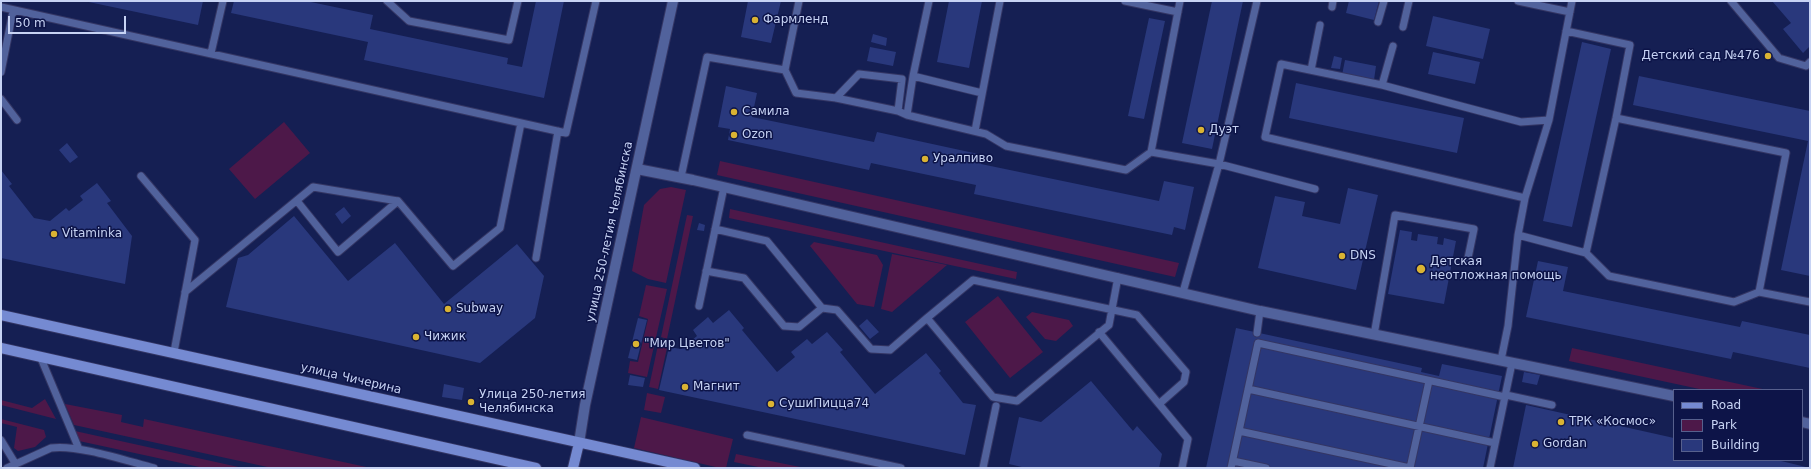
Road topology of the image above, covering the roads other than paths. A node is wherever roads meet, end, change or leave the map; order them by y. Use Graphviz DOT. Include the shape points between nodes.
graph roads {
  1 [pos="223,1"];
  2 [pos="387,1"];
  3 [pos="518,1"];
  4 [pos="596,1"];
  5 [pos="673,1"];
  6 [pos="799,1"];
  7 [pos="929,1"];
  8 [pos="1000,1"];
  9 [pos="1125,1"];
  10 [pos="1180,1"];
  11 [pos="1256,1"];
  12 [pos="1384,1"];
  13 [pos="1409,1"];
  14 [pos="1521,1"];
  15 [pos="1572,1"];
  16 [pos="1731,1"];
  17 [pos="1,7"];
  18 [pos="13,11"];
  19 [pos="1178,12"];
  20 [pos="1570,12"];
  21 [pos="1378,22"];
  22 [pos="1320,25"];
  23 [pos="1403,27"];
  24 [pos="1566,31"];
  25 [pos="1393,46"];
  26 [pos="211,53"];
  27 [pos="1810,62"];
  28 [pos="785,70"];
  29 [pos="1311,70"];
  30 [pos="1,72"];
  31 [pos="913,76"];
  32 [pos="1382,85"];
  33 [pos="982,93"];
  34 [pos="836,98"];
  35 [pos="1,99"];
  36 [pos="898,111"];
  37 [pos="907,115"];
  38 [pos="1616,118"];
  39 [pos="17,120"];
  40 [pos="1549,120"];
  41 [pos="521,122"];
  42 [pos="558,131"];
  43 [pos="975,131"];
  44 [pos="1151,152"];
  45 [pos="1220,164"];
  46 [pos="637,169"];
  47 [pos="141,176"];
  48 [pos="681,177"];
  49 [pos="724,187"];
  50 [pos="1315,189"];
  51 [pos="1525,198"];
  52 [pos="297,201"];
  53 [pos="398,201"];
  54 [pos="715,229"];
  55 [pos="1518,235"];
  56 [pos="1586,253"];
  57 [pos="536,258"];
  58 [pos="1468,258"];
  59 [pos="706,270"];
  60 [pos="1118,277"];
  61 [pos="185,292"];
  62 [pos="1183,292"];
  63 [pos="1759,292"];
  64 [pos="1810,302"];
  65 [pos="699,306"];
  66 [pos="822,308"];
  67 [pos="1112,309"];
  68 [pos="1260,311"];
  69 [pos="1,315"];
  70 [pos="927,318"];
  71 [pos="1099,332"];
  72 [pos="1258,333"];
  73 [pos="1374,335"];
  74 [pos="1,348"];
  75 [pos="174,352"];
  76 [pos="40,356"];
  77 [pos="1501,360"];
  78 [pos="1512,363"];
  79 [pos="1429,381"];
  80 [pos="1248,389"];
  81 [pos="1505,396"];
  82 [pos="1673,396"];
  83 [pos="1159,404"];
  84 [pos="1552,405"];
  85 [pos="996,406"];
  86 [pos="1419,426"];
  87 [pos="1239,431"];
  88 [pos="747,435"];
  89 [pos="1,440"];
  90 [pos="579,443"];
  91 [pos="1495,443"];
  92 [pos="79,450"];
  93 [pos="15,463"];
  94 [pos="1232,464"];
  95 [pos="7,468"];
  96 [pos="154,468"];
  97 [pos="536,468"];
  98 [pos="573,468"];
  99 [pos="695,468"];
  100 [pos="901,468"];
  101 [pos="983,468"];
  102 [pos="1182,468"];
  103 [pos="1266,468"];
  104 [pos="1410,468"];
  105 [pos="1490,468"];
  1 -- 26 [label="lane"];
  2 -- 3 [label="lane" via="409,21 509,40"];
  4 -- 42 [label="lane" via="566,133"];
  5 -- 46 [label="street, улица 250-летия Челябинска"];
  6 -- 28 [label="lane"];
  7 -- 31 [label="lane"];
  8 -- 33 [label="lane"];
  9 -- 19 [label="lane"];
  10 -- 19 [label="lane"];
  11 -- 45 [label="lane"];
  12 -- 21 [label="lane"];
  13 -- 23 [label="lane"];
  14 -- 20 [label="lane"];
  15 -- 20 [label="lane"];
  16 -- 27 [label="lane" via="1779,58 1806,66"];
  17 -- 18 [label="lane"];
  18 -- 26 [label="lane"];
  18 -- 30 [label="lane"];
  19 -- 44 [label="lane"];
  20 -- 24 [label="lane"];
  22 -- 29 [label="lane"];
  24 -- 38 [label="lane" via="1630,45"];
  24 -- 40 [label="lane"];
  25 -- 32 [label="lane"];
  26 -- 41 [label="lane"];
  28 -- 34 [label="lane" via="796,93"];
  28 -- 48 [label="lane" via="707,57"];
  29 -- 32 [label="lane"];
  29 -- 51 [label="lane" via="1281,64 1265,137"];
  31 -- 33 [label="lane"];
  31 -- 37 [label="lane"];
  32 -- 40 [label="lane" via="1521,122"];
  33 -- 43 [label="lane"];
  34 -- 36 [label="lane"];
  34 -- 36 [label="lane" via="859,74 902,79"];
  35 -- 39 [label="lane"];
  36 -- 37 [label="lane"];
  37 -- 43 [label="lane"];
  38 -- 56 [label="lane"];
  38 -- 63 [label="lane" via="1786,153"];
  40 -- 51 [label="lane"];
  41 -- 42 [label="lane"];
  41 -- 53 [label="lane" via="500,228 454,266"];
  42 -- 57 [label="lane"];
  43 -- 44 [label="lane" via="986,134 1006,146 1126,170"];
  44 -- 45 [label="lane"];
  45 -- 50 [label="lane"];
  45 -- 62 [label="lane"];
  46 -- 48 [label="street"];
  46 -- 90 [label="street, улица 250-летия Челябинска"];
  47 -- 61 [label="lane" via="195,240"];
  48 -- 49 [label="street"];
  49 -- 54 [label="lane"];
  49 -- 60 [label="street"];
  51 -- 55 [label="lane"];
  52 -- 53 [label="lane" via="314,187"];
  52 -- 53 [label="lane" via="338,252"];
  52 -- 61 [label="lane"];
  54 -- 59 [label="lane"];
  54 -- 66 [label="lane" via="767,241"];
  55 -- 56 [label="lane"];
  55 -- 77 [label="lane" via="1508,326"];
  56 -- 63 [label="lane" via="1609,276 1734,302"];
  58 -- 73 [label="lane" via="1474,229 1395,215"];
  59 -- 65 [label="lane"];
  59 -- 66 [label="lane" via="744,278 784,326 799,327"];
  60 -- 62 [label="street"];
  60 -- 67 [label="lane"];
  61 -- 75 [label="lane"];
  62 -- 68 [label="street"];
  63 -- 64 [label="lane"];
  66 -- 70 [label="lane" via="837,310 870,349 890,350"];
  67 -- 70 [label="lane" via="973,280"];
  67 -- 71 [label="lane" via="1109,324"];
  67 -- 83 [label="lane" via="1137,315 1186,372 1184,382"];
  68 -- 72 [label="lane"];
  68 -- 73 [label="street"];
  69 -- 75 [label="main road, улица Чичерина"];
  70 -- 71 [label="lane" via="993,397 1017,401"];
  71 -- 83 [label="lane"];
  73 -- 77 [label="street"];
  74 -- 76 [label="main road"];
  75 -- 90 [label="main road, улица Чичерина"];
  76 -- 92 [label="lane"];
  76 -- 97 [label="main road"];
  77 -- 78 [label="street"];
  78 -- 81 [label="lane"];
  78 -- 82 [label="street"];
  79 -- 80 [label="lane" via="1258,343"];
  79 -- 81 [label="lane"];
  79 -- 86 [label="lane"];
  80 -- 86 [label="lane"];
  80 -- 87 [label="lane"];
  81 -- 84 [label="lane"];
  81 -- 91 [label="lane"];
  83 -- 102 [label="lane" via="1188,439"];
  85 -- 101 [label="lane"];
  86 -- 91 [label="lane"];
  86 -- 104 [label="lane"];
  87 -- 94 [label="lane"];
  87 -- 104 [label="lane"];
  88 -- 100 [label="lane"];
  89 -- 93 [label="lane"];
  90 -- 98 [label="main road, улица 250-летия Челябинска"];
  90 -- 99 [label="main road, улица Чичерина"];
  91 -- 105 [label="lane"];
  92 -- 93 [label="lane" via="51,448"];
  92 -- 96 [label="lane"];
  93 -- 95 [label="lane"];
  94 -- 103 [label="lane"];
}
